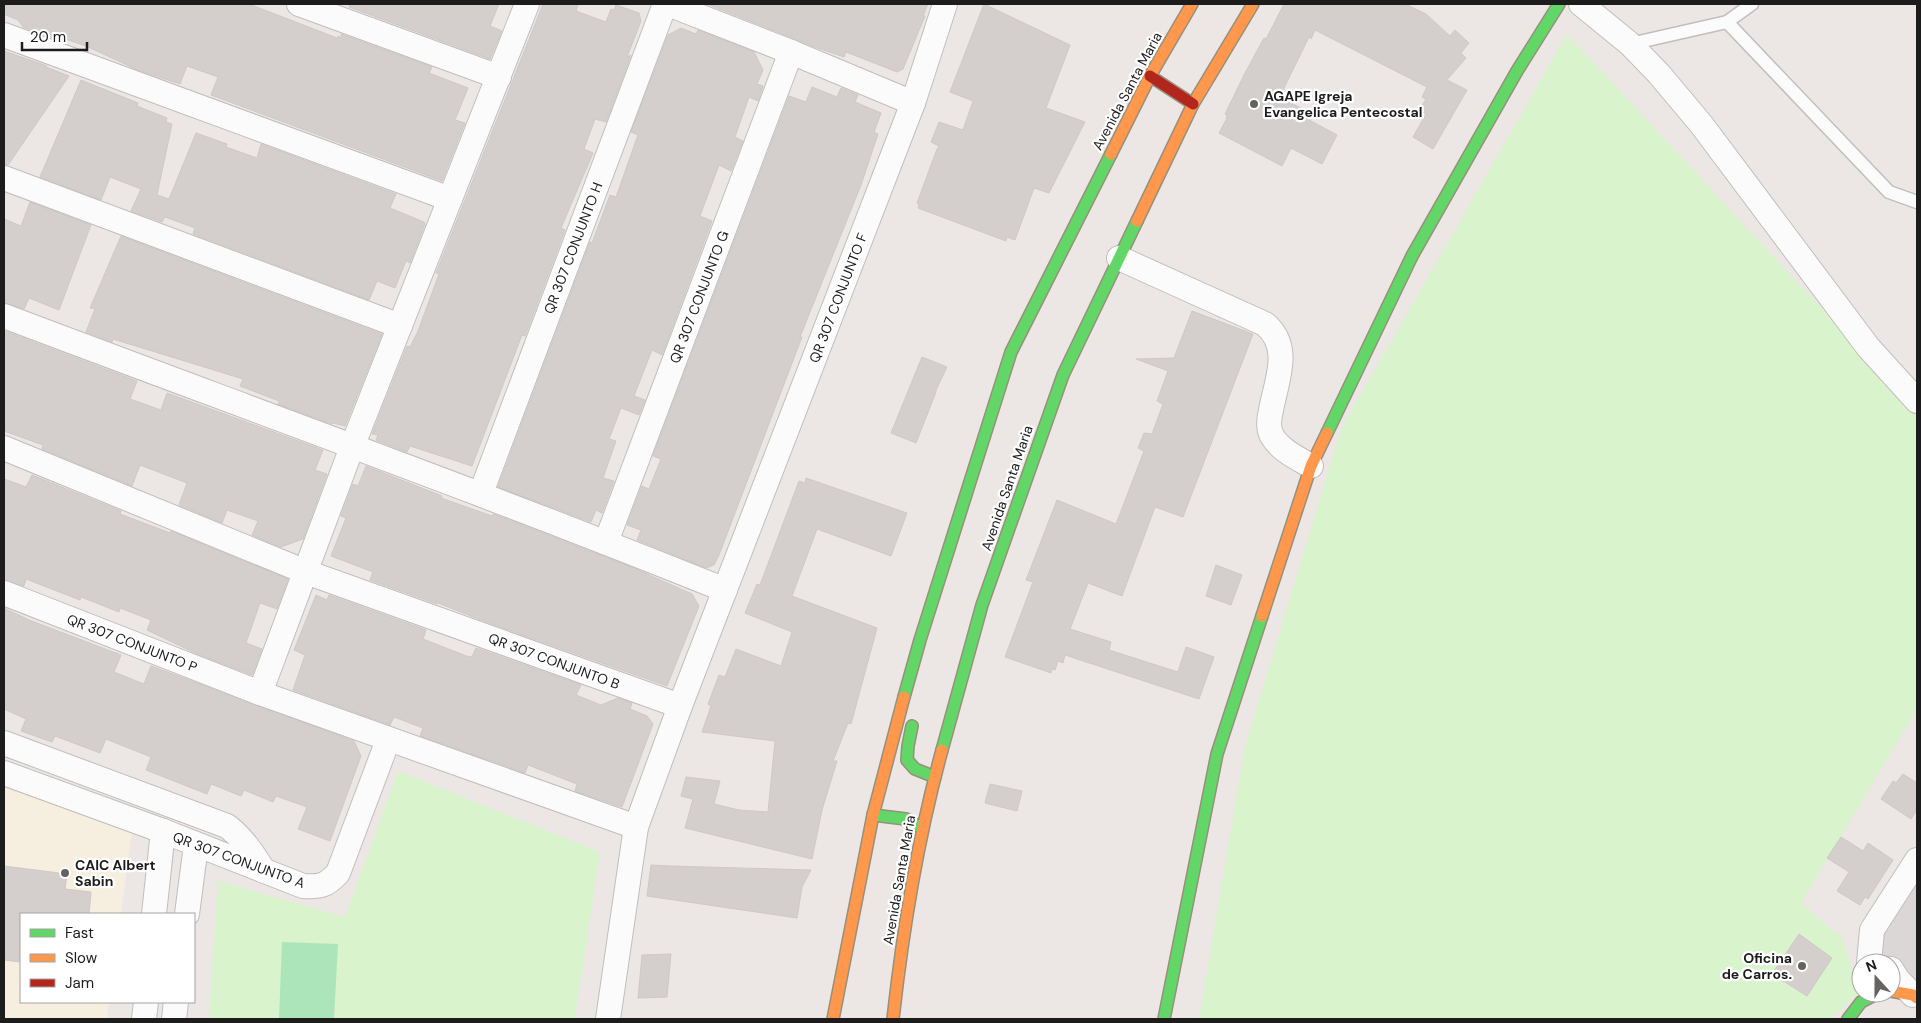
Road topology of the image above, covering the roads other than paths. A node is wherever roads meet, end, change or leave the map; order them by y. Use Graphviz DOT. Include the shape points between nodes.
graph roads {
  1 [pos="299,4"];
  2 [pos="528,4"];
  3 [pos="666,4"];
  4 [pos="945,4"];
  5 [pos="1192,4"];
  6 [pos="1253,4"];
  7 [pos="1560,4"];
  8 [pos="1581,4"];
  9 [pos="1752,4"];
  10 [pos="1727,22"];
  11 [pos="4,35"];
  12 [pos="1630,44"];
  13 [pos="791,52"];
  14 [pos="1150,76"];
  15 [pos="498,77"];
  16 [pos="913,103"];
  17 [pos="1193,104"];
  18 [pos="4,178"];
  19 [pos="450,199"];
  20 [pos="1917,202"];
  21 [pos="1119,258"];
  22 [pos="4,316"];
  23 [pos="400,326"];
  24 [pos="1917,401"];
  25 [pos="352,447"];
  26 [pos="4,448"];
  27 [pos="1311,466"];
  28 [pos="481,493"];
  29 [pos="606,542"];
  30 [pos="306,572"];
  31 [pos="725,590"];
  32 [pos="4,593"];
  33 [pos="920,640"];
  34 [pos="918,691"];
  35 [pos="260,693"];
  36 [pos="680,706"];
  37 [pos="914,716"];
  38 [pos="388,740"];
  39 [pos="4,743"];
  40 [pos="4,773"];
  41 [pos="935,777"];
  42 [pos="873,815"];
  43 [pos="636,827"];
  44 [pos="922,828"];
  45 [pos="163,832"];
  46 [pos="196,845"];
  47 [pos="1917,860"];
  48 [pos="264,871"];
  49 [pos="154,913"];
  50 [pos="187,913"];
  51 [pos="1872,930"];
  52 [pos="1870,953"];
  53 [pos="1882,953"];
  54 [pos="146,1003"];
  55 [pos="176,1003"];
  56 [pos="144,1019"];
  57 [pos="174,1019"];
  58 [pos="608,1019"];
  59 [pos="833,1019"];
  60 [pos="893,1019"];
  61 [pos="1164,1019"];
  1 -- 15 [label="street"];
  2 -- 15 [label="street"];
  3 -- 13 [label="street"];
  3 -- 28 [label="street, QR 307 CONJUNTO H"];
  4 -- 16 [label="street, QR 307 CONJUNTO F"];
  5 -- 14 [label="main road, Avenida Santa Maria"];
  6 -- 17 [label="main road, Avenida Santa Maria"];
  7 -- 27 [label="main road" via="1517,71 1412,256"];
  8 -- 12 [label="street"];
  9 -- 10 [label="lane"];
  10 -- 12 [label="lane"];
  10 -- 20 [label="lane" via="1889,192"];
  11 -- 19 [label="street"];
  12 -- 24 [label="street" via="1660,74 1701,124 1868,347"];
  13 -- 16 [label="street"];
  13 -- 29 [label="street, QR 307 CONJUNTO G"];
  14 -- 17 [label="main road"];
  14 -- 33 [label="main road, Avenida Santa Maria" via="1011,352"];
  15 -- 19 [label="street"];
  16 -- 31 [label="street, QR 307 CONJUNTO F"];
  17 -- 21 [label="main road, Avenida Santa Maria"];
  18 -- 23 [label="street"];
  19 -- 23 [label="street"];
  21 -- 27 [label="street" via="1265,324 1274,332 1282,358 1269,419 1271,434 1280,446"];
  21 -- 41 [label="main road, Avenida Santa Maria" via="1063,375 982,605"];
  22 -- 25 [label="street"];
  23 -- 25 [label="street"];
  25 -- 28 [label="street"];
  25 -- 30 [label="street"];
  26 -- 30 [label="street, QR 307 CONJUNTO B"];
  27 -- 61 [label="main road" via="1217,754"];
  28 -- 29 [label="street"];
  29 -- 31 [label="street"];
  30 -- 35 [label="street"];
  30 -- 36 [label="street, QR 307 CONJUNTO B"];
  31 -- 36 [label="street, QR 307 CONJUNTO F"];
  32 -- 35 [label="street, QR 307 CONJUNTO P"];
  33 -- 34 [label="main road"];
  33 -- 42 [label="main road, Avenida Santa Maria"];
  35 -- 38 [label="street"];
  36 -- 43 [label="street"];
  37 -- 41 [label="main road" via="907,762 920,773"];
  38 -- 43 [label="street"];
  38 -- 48 [label="street, QR 307 CONJUNTO A" via="338,873 329,884 303,886"];
  39 -- 48 [label="street" via="227,826 245,843"];
  40 -- 45 [label="street, QR 307 CONJUNTO A"];
  41 -- 44 [label="main road, Avenida Santa Maria"];
  42 -- 44 [label="main road" via="906,819"];
  42 -- 59 [label="main road, Avenida Santa Maria"];
  43 -- 58 [label="street"];
  44 -- 60 [label="main road, Avenida Santa Maria"];
  45 -- 46 [label="street, QR 307 CONJUNTO A"];
  45 -- 49 [label="street"];
  46 -- 48 [label="street, QR 307 CONJUNTO A"];
  46 -- 50 [label="street"];
  47 -- 51 [label="street"];
  51 -- 52 [label="street"];
  51 -- 53 [label="street"];
  54 -- 56 [label="street"];
  55 -- 57 [label="street"];
}
